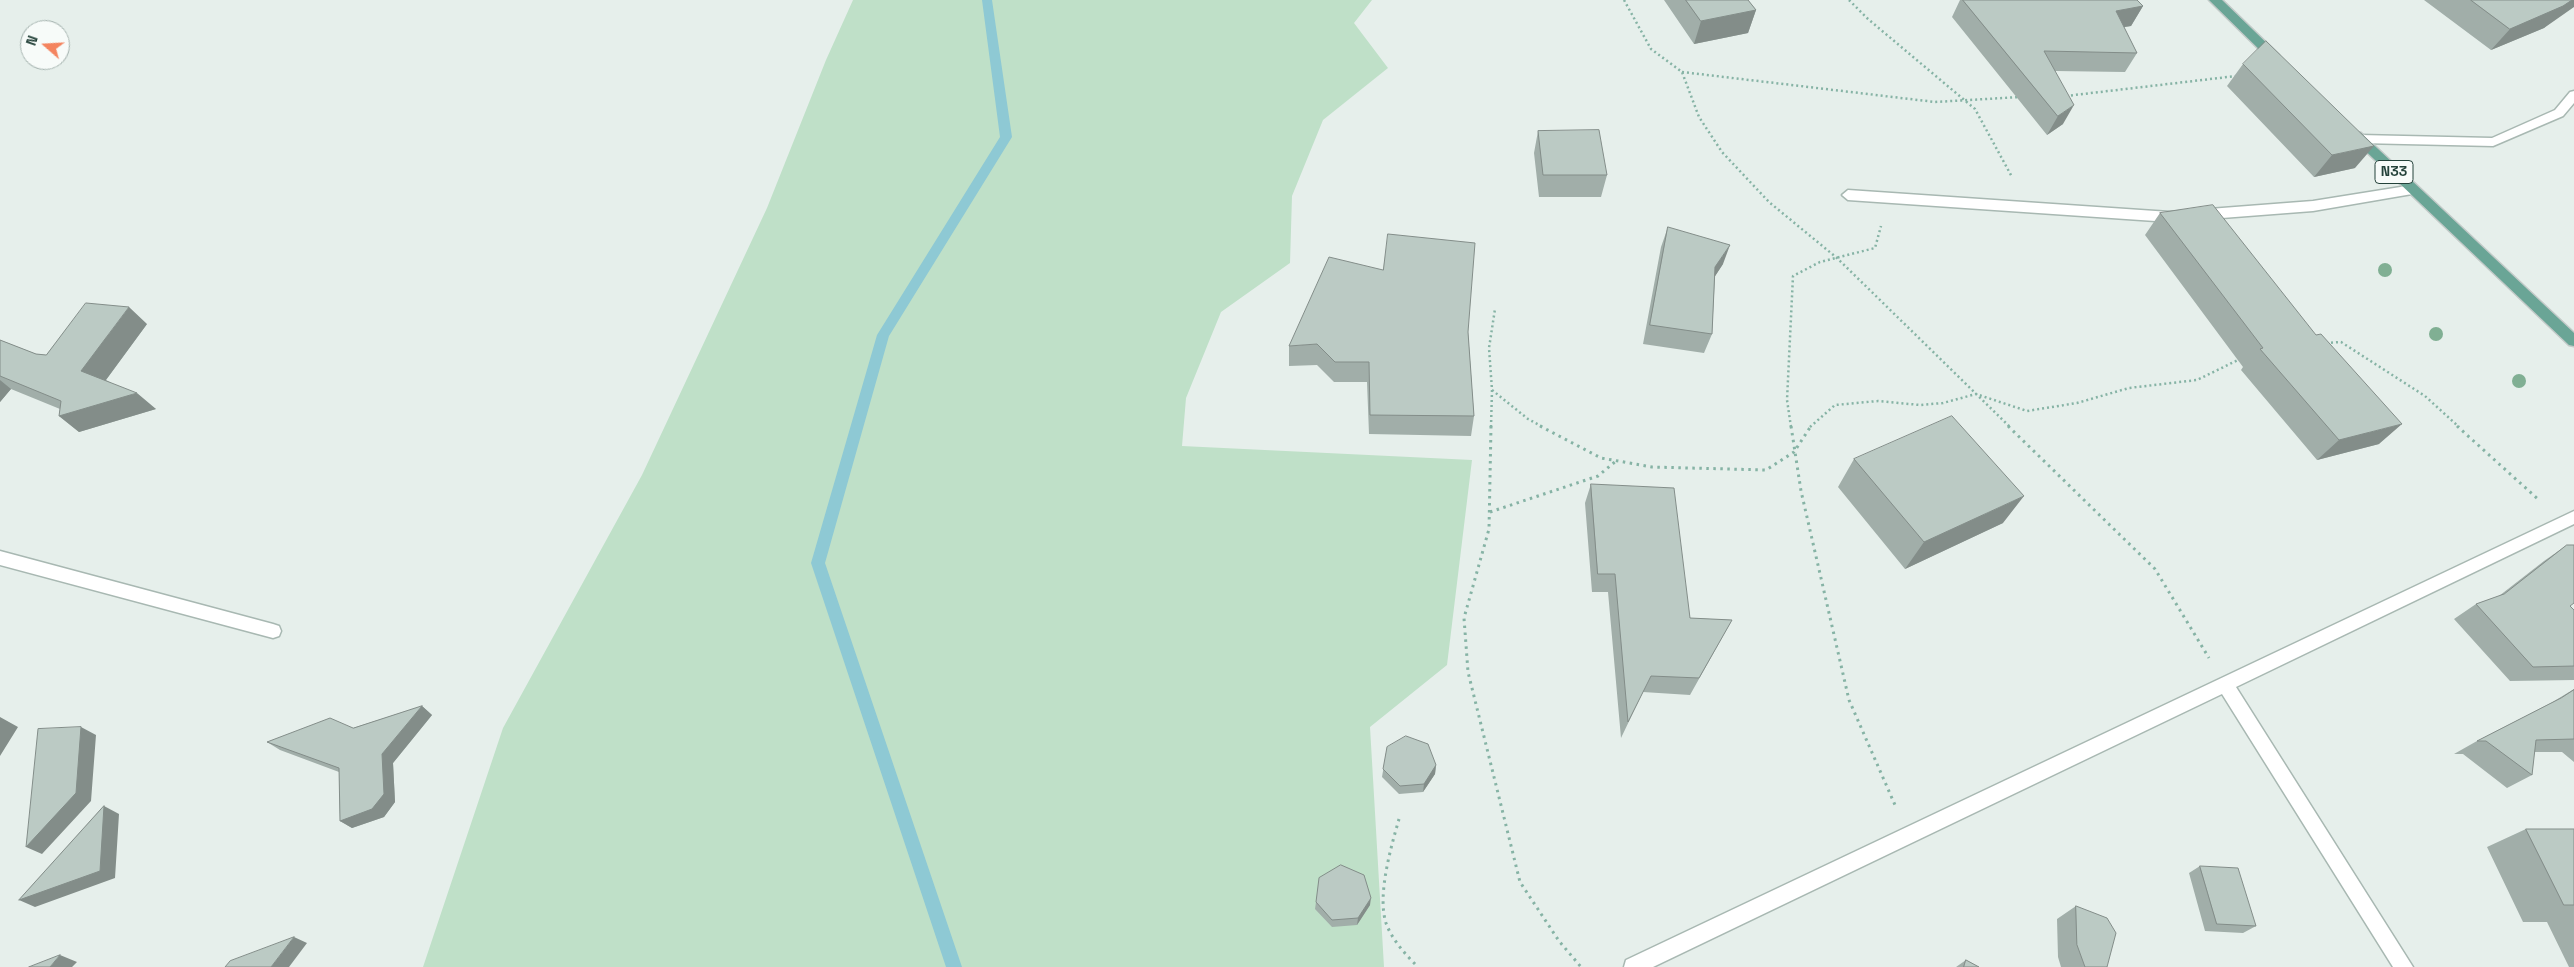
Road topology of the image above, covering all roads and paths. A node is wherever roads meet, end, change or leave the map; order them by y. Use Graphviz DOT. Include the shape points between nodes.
graph roads {
  1 [pos="1624,0"];
  2 [pos="1849,0"];
  3 [pos="2215,0"];
  4 [pos="2288,70"];
  5 [pos="1682,72"];
  6 [pos="2574,95"];
  7 [pos="2060,96"];
  8 [pos="2022,97"];
  9 [pos="1966,101"];
  10 [pos="2347,127"];
  11 [pos="2360,139"];
  12 [pos="2413,190"];
  13 [pos="1848,195"];
  14 [pos="1889,198"];
  15 [pos="2028,209"];
  16 [pos="1837,258"];
  17 [pos="1496,309"];
  18 [pos="2574,341"];
  19 [pos="2323,343"];
  20 [pos="2242,359"];
  21 [pos="1492,390"];
  22 [pos="1976,394"];
  23 [pos="1794,452"];
  24 [pos="1616,461"];
  25 [pos="1490,512"];
  26 [pos="2569,520"];
  27 [pos="0,558"];
  28 [pos="273,631"];
  29 [pos="2225,684"];
  30 [pos="1400,819"];
  31 [pos="1908,836"];
  32 [pos="1418,967"];
  33 [pos="1581,967"];
  34 [pos="1633,967"];
  35 [pos="2404,967"];
  1 -- 5 [label="path" via="1651,49"];
  2 -- 9 [label="path"];
  3 -- 4 [label="main road"];
  4 -- 7 [label="path"];
  5 -- 9 [label="path" via="1935,102"];
  5 -- 16 [label="path" via="1699,117 1722,152 1768,202"];
  6 -- 11 [label="street" via="2559,113 2493,142"];
  8 -- 9 [label="path"];
  9 -- 15 [label="path" via="1975,109"];
  10 -- 11 [label="main road, N33"];
  11 -- 12 [label="main road, N33"];
  12 -- 15 [label="street" via="2313,206 2170,217"];
  12 -- 18 [label="main road, N33"];
  13 -- 14 [label="street"];
  14 -- 15 [label="street"];
  14 -- 16 [label="path" via="1875,248"];
  16 -- 22 [label="path"];
  16 -- 23 [label="path" via="1820,262 1793,276 1787,400"];
  17 -- 21 [label="path" via="1490,348"];
  19 -- 26 [label="path" via="2341,342 2426,396"];
  20 -- 22 [label="path" via="2197,380 2129,388 2077,403 2027,411"];
  21 -- 24 [label="path" via="1528,419 1601,458"];
  21 -- 25 [label="path"];
  22 -- 23 [label="path" via="1920,405 1878,401 1835,405 1813,422"];
  22 -- 29 [label="path" via="2155,569"];
  23 -- 24 [label="path" via="1766,470 1652,467"];
  23 -- 31 [label="path" via="1849,700"];
  24 -- 25 [label="path" via="1598,476"];
  25 -- 33 [label="path" via="1490,529 1464,618 1468,672 1520,882 1559,941"];
  26 -- 29 [label="street"];
  27 -- 28 [label="street"];
  29 -- 31 [label="street"];
  29 -- 35 [label="street"];
  30 -- 32 [label="path" via="1392,845 1384,920 1408,958"];
  31 -- 34 [label="street"];
}
